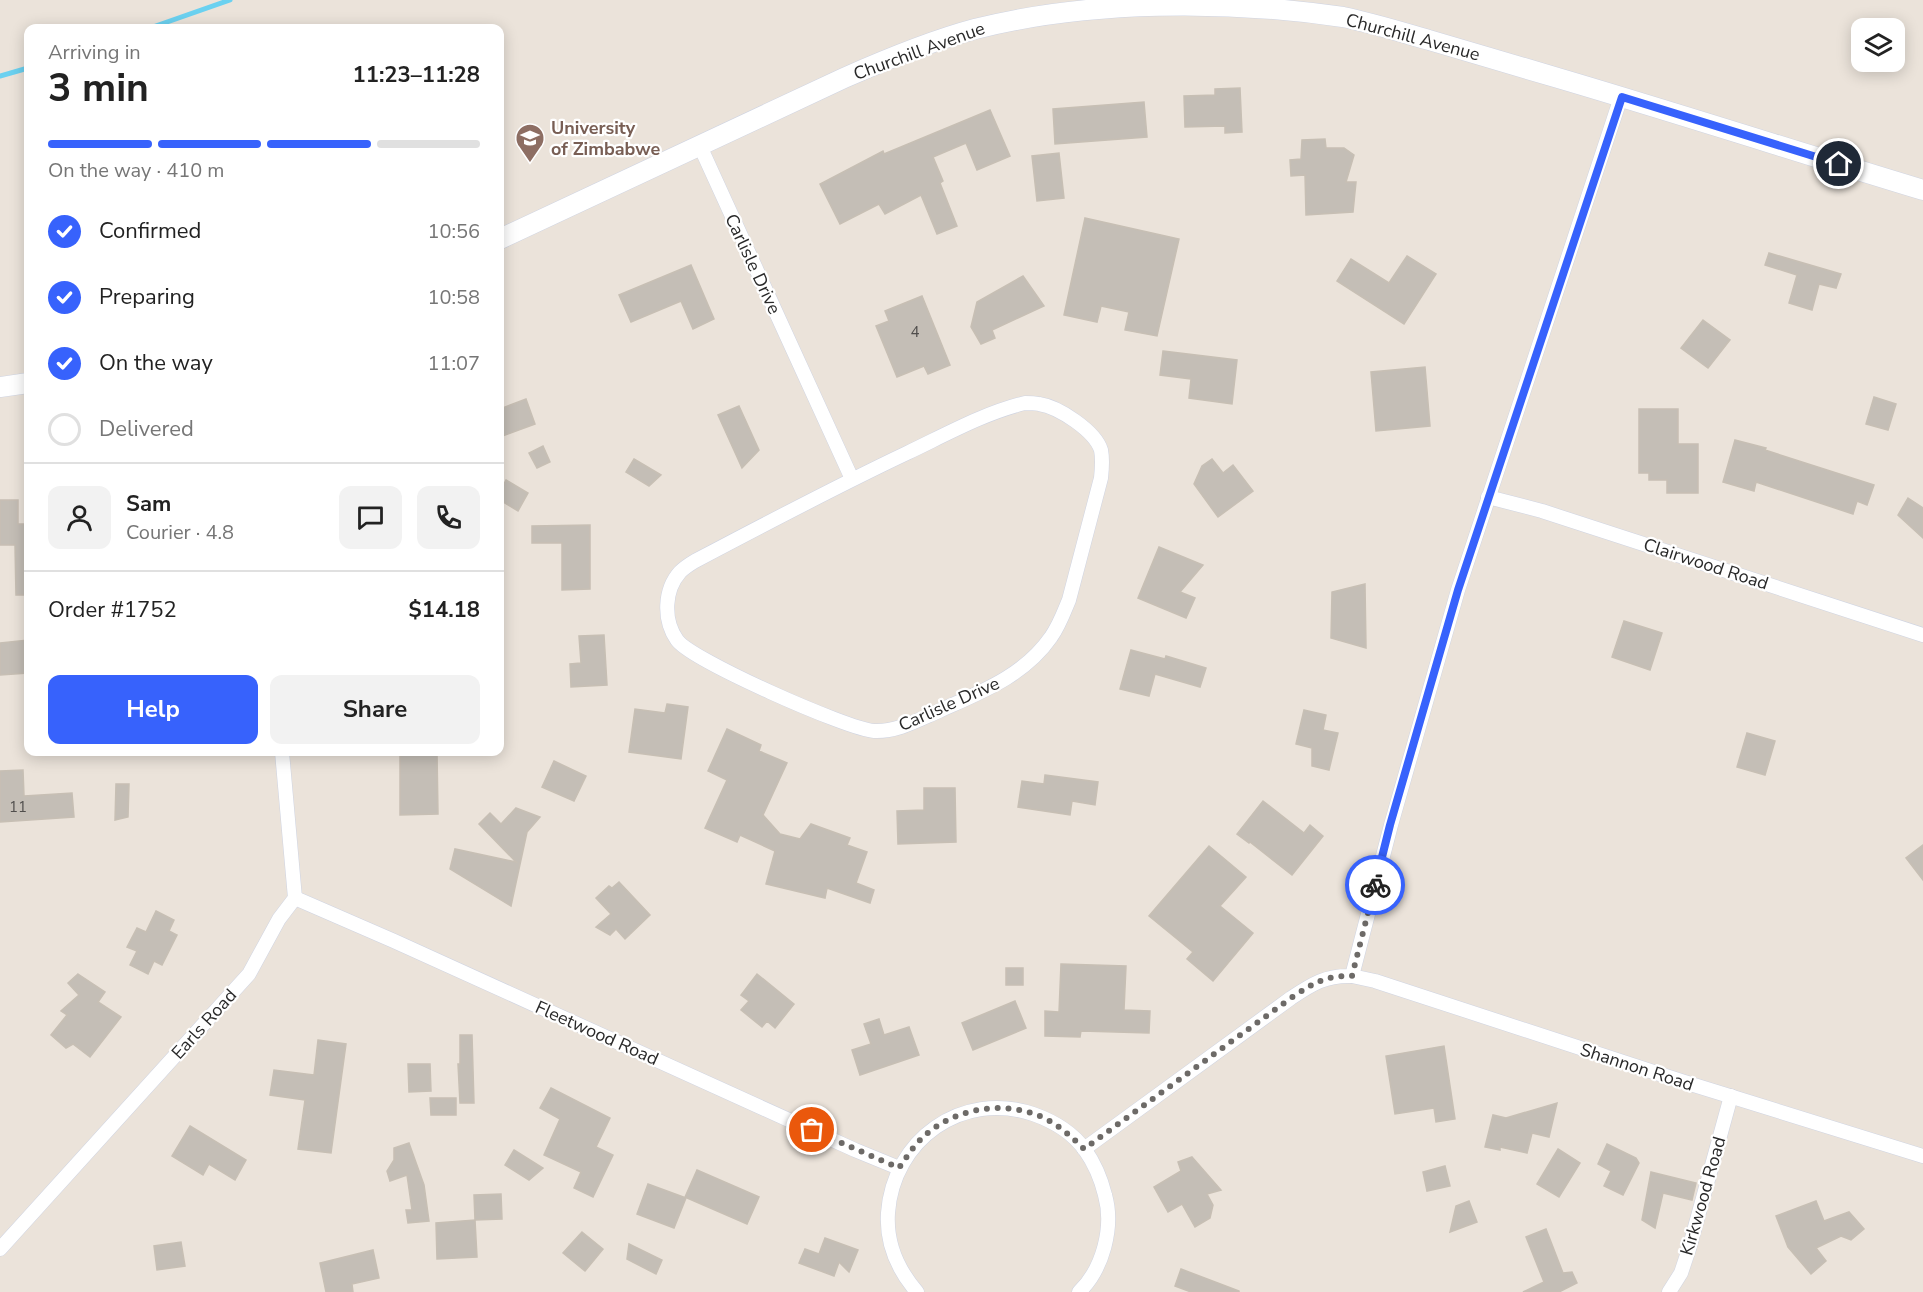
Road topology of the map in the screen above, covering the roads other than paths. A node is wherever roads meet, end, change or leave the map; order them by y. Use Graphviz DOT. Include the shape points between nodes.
graph roads {
  1 [pos="1622,97"];
  2 [pos="700,146"];
  3 [pos="1923,190"];
  4 [pos="504,237"];
  5 [pos="24,384"];
  6 [pos="0,387"];
  7 [pos="852,479"];
  8 [pos="1488,497"];
  9 [pos="1923,635"];
  10 [pos="282,756"];
  11 [pos="295,898"];
  12 [pos="1352,976"];
  13 [pos="1731,1096"];
  14 [pos="1084,1149"];
  15 [pos="1923,1156"];
  16 [pos="899,1168"];
  17 [pos="0,1249"];
  18 [pos="917,1292"];
  19 [pos="1079,1292"];
  20 [pos="1669,1292"];
  1 -- 2 [label="main road, Churchill Avenue" via="1344,18 1274,8 1120,6 1017,20 929,44 888,58"];
  1 -- 3 [label="main road, Churchill Avenue"];
  1 -- 8 [label="street"];
  2 -- 4 [label="main road, Churchill Avenue"];
  2 -- 7 [label="street, Carlisle Drive"];
  5 -- 6 [label="main road"];
  7 -- 7 [label="street, Carlisle Drive" via="950,432 1025,403 1041,404 1079,424 1095,439 1101,451 1101,478 1069,600 1053,635 1024,667 996,686 906,725 872,731 827,718 689,652 678,642 667,613 671,585 681,572"];
  8 -- 9 [label="street, Clairwood Road"];
  8 -- 12 [label="street" via="1390,825"];
  10 -- 11 [label="street"];
  11 -- 16 [label="street, Fleetwood Road"];
  11 -- 17 [label="street, Earls Road" via="249,974"];
  12 -- 13 [label="street, Shannon Road"];
  12 -- 14 [label="street" via="1334,976 1311,985"];
  13 -- 15 [label="street, Shannon Road"];
  13 -- 20 [label="street, Kirkwood Road" via="1689,1249"];
  14 -- 16 [label="street" via="1046,1119 1023,1111 974,1110 929,1131"];
  14 -- 19 [label="street" via="1100,1175 1108,1203 1108,1233 1100,1262"];
  16 -- 18 [label="street" via="889,1196 887,1225 893,1253 906,1280"];
}
